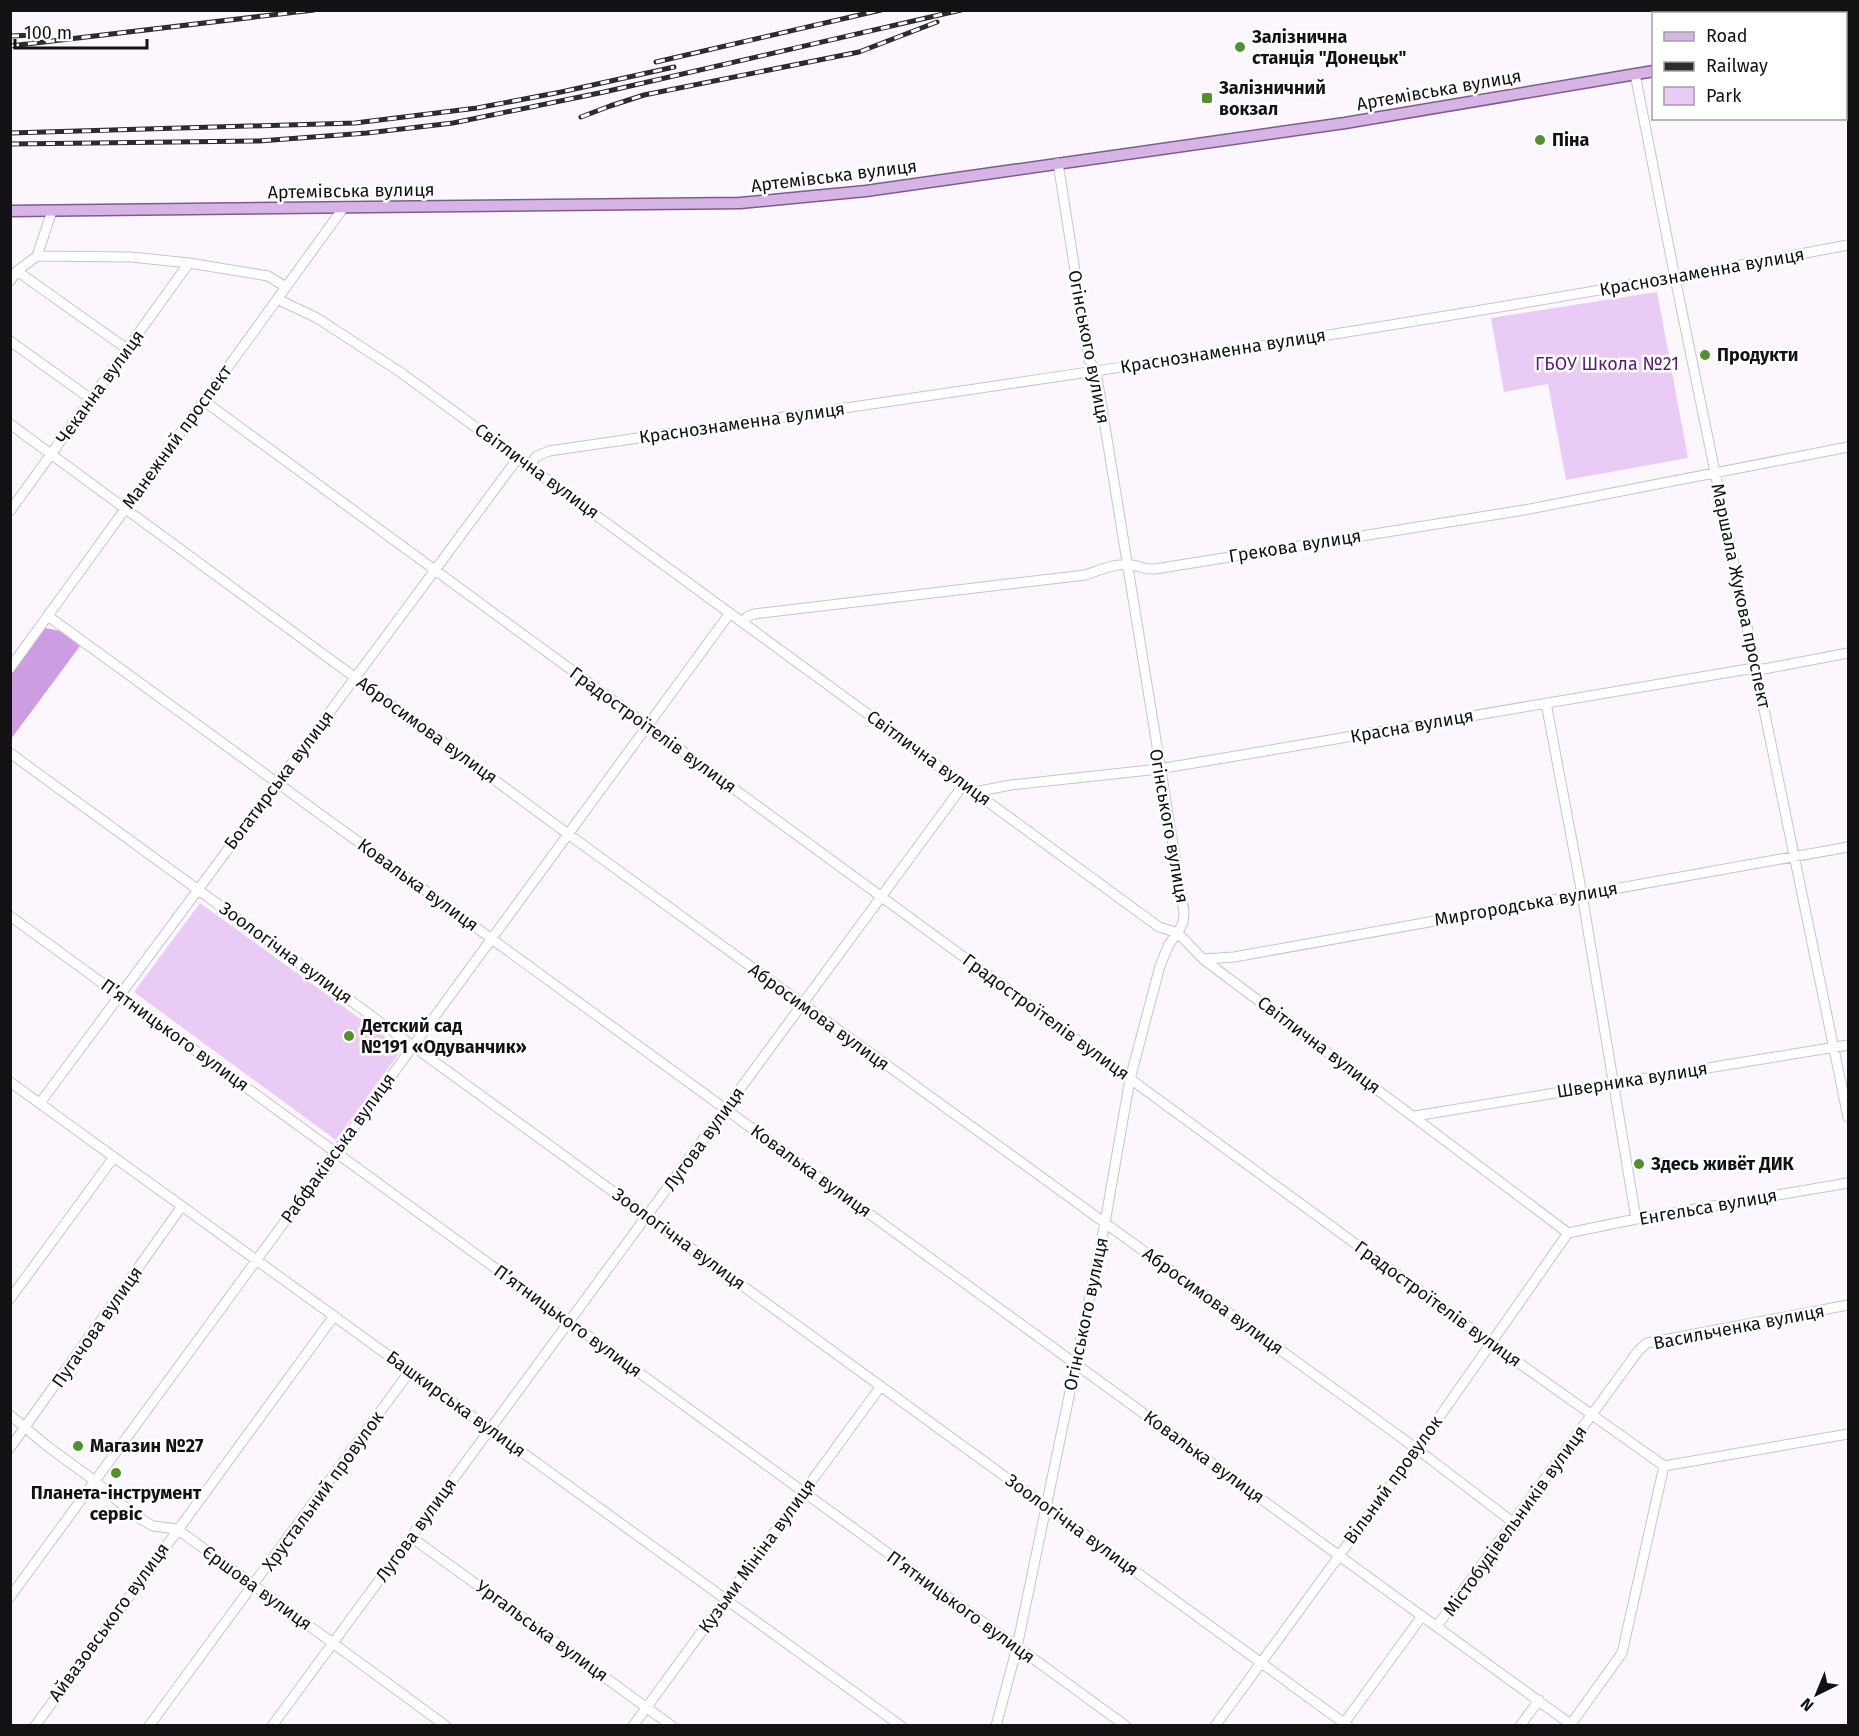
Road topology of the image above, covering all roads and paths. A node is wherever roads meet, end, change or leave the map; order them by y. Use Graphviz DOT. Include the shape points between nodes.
graph roads {
  1 [pos="1652,71"];
  2 [pos="1635,74"];
  3 [pos="1058,163"];
  4 [pos="344,207"];
  5 [pos="10,211"];
  6 [pos="52,211"];
  7 [pos="1848,245"];
  8 [pos="37,256"];
  9 [pos="189,263"];
  10 [pos="14,271"];
  11 [pos="1675,278"];
  12 [pos="10,281"];
  13 [pos="286,287"];
  14 [pos="277,299"];
  15 [pos="10,341"];
  16 [pos="127,349"];
  17 [pos="1096,371"];
  18 [pos="91,399"];
  19 [pos="204,401"];
  20 [pos="10,424"];
  21 [pos="1848,447"];
  22 [pos="52,453"];
  23 [pos="518,458"];
  24 [pos="529,465"];
  25 [pos="1716,473"];
  26 [pos="11,508"];
  27 [pos="126,508"];
  28 [pos="1126,565"];
  29 [pos="435,570"];
  30 [pos="730,613"];
  31 [pos="48,616"];
  32 [pos="743,622"];
  33 [pos="1848,653"];
  34 [pos="10,668"];
  35 [pos="1756,669"];
  36 [pos="356,677"];
  37 [pos="1546,703"];
  38 [pos="648,726"];
  39 [pos="10,753"];
  40 [pos="1159,769"];
  41 [pos="277,783"];
  42 [pos="964,784"];
  43 [pos="974,792"];
  44 [pos="568,834"];
  45 [pos="1848,847"];
  46 [pos="1795,856"];
  47 [pos="198,889"];
  48 [pos="1582,894"];
  49 [pos="881,897"];
  50 [pos="10,916"];
  51 [pos="1178,933"];
  52 [pos="492,939"];
  53 [pos="1203,959"];
  54 [pos="120,995"];
  55 [pos="802,1005"];
  56 [pos="1848,1045"];
  57 [pos="414,1046"];
  58 [pos="1835,1047"];
  59 [pos="1130,1079"];
  60 [pos="10,1082"];
  61 [pos="1613,1083"];
  62 [pos="40,1103"];
  63 [pos="726,1109"];
  64 [pos="1415,1116"];
  65 [pos="1848,1117"];
  66 [pos="336,1152"];
  67 [pos="114,1157"];
  68 [pos="1848,1183"];
  69 [pos="182,1206"];
  70 [pos="647,1216"];
  71 [pos="1636,1219"];
  72 [pos="1105,1223"];
  73 [pos="1568,1233"];
  74 [pos="256,1261"];
  75 [pos="10,1299"];
  76 [pos="1848,1305"];
  77 [pos="334,1316"];
  78 [pos="570,1321"];
  79 [pos="1491,1343"];
  80 [pos="1076,1364"];
  81 [pos="410,1371"];
  82 [pos="881,1386"];
  83 [pos="10,1415"];
  84 [pos="1593,1416"];
  85 [pos="26,1427"];
  86 [pos="490,1429"];
  87 [pos="1848,1434"];
  88 [pos="10,1448"];
  89 [pos="1417,1449"];
  90 [pos="1664,1466"];
  91 [pos="95,1481"];
  92 [pos="803,1492"];
  93 [pos="1046,1506"];
  94 [pos="1514,1523"];
  95 [pos="177,1529"];
  96 [pos="411,1537"];
  97 [pos="1339,1555"];
  98 [pos="253,1585"];
  99 [pos="10,1597"];
  100 [pos="725,1599"];
  101 [pos="1422,1616"];
  102 [pos="1437,1626"];
  103 [pos="332,1643"];
  104 [pos="1017,1647"];
  105 [pos="1262,1662"];
  106 [pos="1539,1700"];
  107 [pos="647,1707"];
  108 [pos="1572,1724"];
  109 [pos="34,1725"];
  110 [pos="149,1725"];
  111 [pos="272,1725"];
  112 [pos="446,1725"];
  113 [pos="633,1725"];
  114 [pos="672,1725"];
  115 [pos="901,1725"];
  116 [pos="996,1725"];
  117 [pos="1126,1725"];
  118 [pos="1215,1725"];
  119 [pos="1345,1725"];
  120 [pos="1520,1725"];
  1 -- 2 [label="main road, Артемівська вулиця"];
  2 -- 3 [label="main road, Артемівська вулиця" via="1345,123"];
  2 -- 11 [label="street, Маршала Жукова проспект"];
  3 -- 4 [label="main road, Артемівська вулиця" via="866,191 740,203"];
  3 -- 17 [label="street, Огінського вулиця" via="1089,360"];
  4 -- 6 [label="main road, Артемівська вулиця"];
  4 -- 13 [label="street, Манежний проспект"];
  5 -- 6 [label="main road, Артемівська вулиця"];
  6 -- 8 [label="street"];
  7 -- 11 [label="street, Краснознаменна вулиця"];
  8 -- 9 [label="street" via="131,257"];
  8 -- 10 [label="street"];
  9 -- 13 [label="street" via="268,276"];
  9 -- 16 [label="street, Чеканна вулиця"];
  10 -- 12 [label="street"];
  10 -- 16 [label="street"];
  11 -- 17 [label="street, Краснознаменна вулиця"];
  11 -- 25 [label="street, Маршала Жукова проспект"];
  13 -- 14 [label="street, Манежний проспект"];
  14 -- 19 [label="street, Манежний проспект"];
  14 -- 23 [label="street, Світлична вулиця" via="317,318 400,372"];
  15 -- 18 [label="street"];
  16 -- 18 [label="street, Чеканна вулиця"];
  17 -- 24 [label="street, Краснознаменна вулиця" via="549,451"];
  17 -- 28 [label="street, Огінського вулиця"];
  18 -- 22 [label="street, Чеканна вулиця"];
  19 -- 27 [label="street, Манежний проспект"];
  19 -- 29 [label="street, Градостроїтелiв вулиця"];
  20 -- 22 [label="street, Абросимова вулиця"];
  21 -- 25 [label="street, Грекова вулиця"];
  22 -- 26 [label="street, Чеканна вулиця"];
  22 -- 27 [label="street, Абросимова вулиця"];
  23 -- 24 [label="street, Світлична вулиця"];
  23 -- 29 [label="street, Богатирська вулиця"];
  24 -- 30 [label="street, Світлична вулиця"];
  25 -- 28 [label="street, Грекова вулиця" via="1524,510 1178,565 1143,570"];
  25 -- 35 [label="street, Маршала Жукова проспект"];
  27 -- 31 [label="street, Манежний проспект"];
  27 -- 36 [label="street, Абросимова вулиця"];
  28 -- 32 [label="street, Грекова вулиця" via="1085,575 754,614"];
  28 -- 40 [label="street, Огінського вулиця"];
  29 -- 36 [label="street, Богатирська вулиця"];
  29 -- 38 [label="street, Градостроїтелiв вулиця"];
  30 -- 32 [label="street, Світлична вулиця"];
  30 -- 38 [label="street, Рабфаківська вулиця"];
  31 -- 34 [label="street, Манежний проспект"];
  31 -- 41 [label="street, Ковалька вулиця"];
  32 -- 42 [label="street, Світлична вулиця"];
  33 -- 35 [label="street, Красна вулиця"];
  35 -- 37 [label="street, Красна вулиця"];
  35 -- 46 [label="street, Маршала Жукова проспект"];
  36 -- 41 [label="street, Богатирська вулиця"];
  36 -- 44 [label="street, Абросимова вулиця"];
  37 -- 40 [label="street, Красна вулиця"];
  37 -- 48 [label="street"];
  38 -- 44 [label="street, Рабфаківська вулиця"];
  38 -- 49 [label="street, Градостроїтелiв вулиця"];
  39 -- 47 [label="street, Зоологічна вулиця"];
  40 -- 43 [label="street, Красна вулиця"];
  40 -- 51 [label="street, Огінського вулиця" via="1184,912"];
  41 -- 47 [label="street, Богатирська вулиця"];
  41 -- 52 [label="street, Ковалька вулиця"];
  42 -- 43 [label="street, Світлична вулиця"];
  42 -- 49 [label="street, Лугова вулиця"];
  43 -- 51 [label="street, Світлична вулиця" via="1159,927"];
  44 -- 52 [label="street, Рабфаківська вулиця"];
  44 -- 55 [label="street, Абросимова вулиця"];
  45 -- 46 [label="street, Миргородська вулиця"];
  46 -- 48 [label="street, Миргородська вулиця"];
  46 -- 58 [label="street, Маршала Жукова проспект"];
  47 -- 54 [label="street, Богатирська вулиця"];
  47 -- 57 [label="street, Зоологічна вулиця"];
  48 -- 53 [label="street, Миргородська вулиця" via="1234,957"];
  48 -- 61 [label="street"];
  49 -- 55 [label="street, Лугова вулиця"];
  49 -- 59 [label="street, Градостроїтелiв вулиця"];
  50 -- 54 [label="street, П’ятницького вулиця"];
  51 -- 53 [label="street, Світлична вулиця"];
  51 -- 59 [label="street, Огінського вулиця" via="1160,966"];
  52 -- 57 [label="street, Рабфаківська вулиця"];
  52 -- 63 [label="street, Ковалька вулиця"];
  53 -- 64 [label="street, Світлична вулиця"];
  54 -- 62 [label="street, Богатирська вулиця"];
  54 -- 66 [label="street, П’ятницького вулиця"];
  55 -- 63 [label="street, Лугова вулиця"];
  55 -- 72 [label="street, Абросимова вулиця"];
  56 -- 58 [label="street, Шверника вулиця"];
  57 -- 66 [label="street, Рабфаківська вулиця"];
  57 -- 70 [label="street, Зоологічна вулиця"];
  58 -- 61 [label="street, Шверника вулиця"];
  58 -- 65 [label="street, Маршала Жукова проспект"];
  59 -- 72 [label="street, Огінського вулиця"];
  59 -- 79 [label="street, Градостроїтелiв вулиця"];
  60 -- 62 [label="street, Башкирська вулиця"];
  61 -- 64 [label="street, Шверника вулиця"];
  61 -- 71 [label="street"];
  62 -- 67 [label="street, Башкирська вулиця"];
  63 -- 70 [label="street, Лугова вулиця"];
  63 -- 80 [label="street, Ковалька вулиця"];
  64 -- 73 [label="street, Світлична вулиця"];
  66 -- 74 [label="street, Рабфаківська вулиця"];
  66 -- 78 [label="street, П’ятницького вулиця"];
  67 -- 69 [label="street, Башкирська вулиця"];
  67 -- 75 [label="street"];
  68 -- 71 [label="street, Енгельса вулиця"];
  69 -- 74 [label="street, Башкирська вулиця"];
  69 -- 85 [label="street, Пугачова вулиця"];
  70 -- 78 [label="street, Лугова вулиця"];
  70 -- 82 [label="street, Зоологічна вулиця"];
  71 -- 73 [label="street, Енгельса вулиця"];
  72 -- 80 [label="street, Огінського вулиця"];
  72 -- 89 [label="street, Абросимова вулиця"];
  73 -- 79 [label="street, Вільний провулок"];
  74 -- 77 [label="street, Башкирська вулиця"];
  74 -- 91 [label="street, Рабфаківська вулиця"];
  76 -- 84 [label="street, Васильченка вулиця" via="1647,1343"];
  77 -- 81 [label="street, Башкирська вулиця"];
  77 -- 95 [label="street, Айвазовського вулиця"];
  78 -- 86 [label="street, Лугова вулиця"];
  78 -- 92 [label="street, П’ятницького вулиця"];
  79 -- 84 [label="street, Градостроїтелiв вулиця"];
  79 -- 89 [label="street, Вільний провулок"];
  80 -- 93 [label="street, Огінського вулиця"];
  80 -- 97 [label="street, Ковалька вулиця"];
  81 -- 86 [label="street, Башкирська вулиця"];
  81 -- 98 [label="street, Хрустальний провулок"];
  82 -- 92 [label="street, Кузьми Мініна вулиця"];
  82 -- 93 [label="street, Зоологічна вулиця"];
  83 -- 85 [label="street, Єршова вулиця"];
  84 -- 90 [label="street, Градостроїтелiв вулиця"];
  84 -- 94 [label="street, Містобудівельників вулиця"];
  85 -- 88 [label="street, Пугачова вулиця"];
  85 -- 91 [label="street, Єршова вулиця"];
  86 -- 96 [label="street, Лугова вулиця"];
  86 -- 100 [label="street, Башкирська вулиця"];
  87 -- 90 [label="street"];
  89 -- 94 [label="street, Абросимова вулиця"];
  89 -- 97 [label="street, Вільний провулок"];
  90 -- 108 [label="street" via="1622,1653"];
  91 -- 95 [label="street, Єршова вулиця" via="134,1515 153,1526"];
  91 -- 99 [label="street, Рабфаківська вулиця"];
  92 -- 100 [label="street, Кузьми Мініна вулиця"];
  92 -- 104 [label="street, П’ятницького вулиця"];
  93 -- 104 [label="street, Огінського вулиця"];
  93 -- 105 [label="street, Зоологічна вулиця"];
  94 -- 102 [label="street, Містобудівельників вулиця"];
  95 -- 98 [label="street, Єршова вулиця"];
  95 -- 109 [label="street, Айвазовського вулиця"];
  96 -- 103 [label="street, Лугова вулиця"];
  96 -- 107 [label="street, Ургальська вулиця"];
  97 -- 101 [label="street, Ковалька вулиця"];
  97 -- 105 [label="street, Вільний провулок"];
  98 -- 103 [label="street, Єршова вулиця"];
  98 -- 110 [label="street, Хрустальний провулок"];
  100 -- 107 [label="street, Кузьми Мініна вулиця"];
  100 -- 115 [label="street, Башкирська вулиця"];
  101 -- 102 [label="street, Ковалька вулиця"];
  101 -- 119 [label="street"];
  102 -- 106 [label="street, Ковалька вулиця"];
  103 -- 111 [label="street, Лугова вулиця"];
  103 -- 112 [label="street, Єршова вулиця"];
  104 -- 116 [label="street, Огінського вулиця"];
  104 -- 117 [label="street, П’ятницького вулиця"];
  105 -- 118 [label="street, Вільний провулок"];
  105 -- 119 [label="street, Зоологічна вулиця"];
  106 -- 108 [label="street, Ковалька вулиця"];
  106 -- 120 [label="street"];
  107 -- 113 [label="street, Кузьми Мініна вулиця"];
  107 -- 114 [label="street, Ургальська вулиця"];
}
